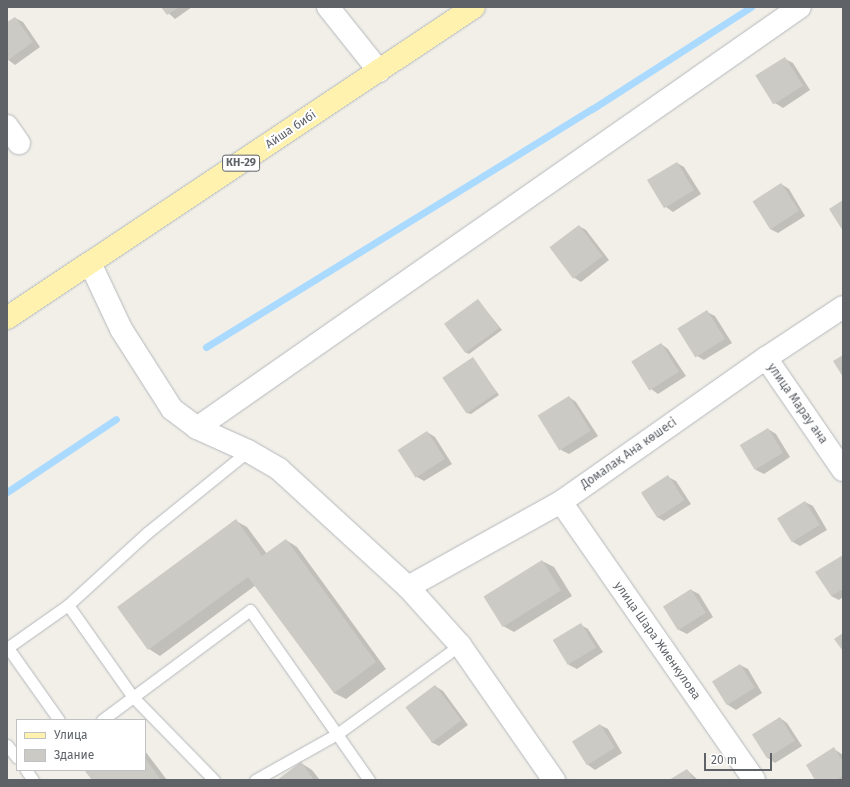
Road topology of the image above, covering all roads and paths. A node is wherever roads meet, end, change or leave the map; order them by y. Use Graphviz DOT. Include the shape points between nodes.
graph roads {
  1 [pos="328,7"];
  2 [pos="474,7"];
  3 [pos="800,7"];
  4 [pos="379,71"];
  5 [pos="90,263"];
  6 [pos="843,307"];
  7 [pos="7,318"];
  8 [pos="766,358"];
  9 [pos="197,428"];
  10 [pos="248,451"];
  11 [pos="843,470"];
  12 [pos="561,502"];
  13 [pos="408,587"];
  14 [pos="68,605"];
  15 [pos="460,645"];
  16 [pos="8,648"];
  17 [pos="133,697"];
  18 [pos="58,719"];
  19 [pos="103,719"];
  20 [pos="337,734"];
  21 [pos="7,745"];
  22 [pos="16,757"];
  23 [pos="214,780"];
  24 [pos="256,780"];
  25 [pos="369,780"];
  26 [pos="554,780"];
  27 [pos="754,780"];
  1 -- 4 [label="street"];
  2 -- 4 [label="main road, Айша бибі / КН-29"];
  3 -- 9 [label="street"];
  4 -- 5 [label="main road, Айша бибі / КН-29"];
  5 -- 7 [label="main road, Айша бибі / КН-29"];
  5 -- 9 [label="street" via="121,329 172,409"];
  6 -- 8 [label="street, Домалақ Ана көшесі"];
  8 -- 11 [label="street, улица Марау ана"];
  8 -- 12 [label="street, Домалақ Ана көшесі"];
  9 -- 10 [label="street"];
  10 -- 13 [label="street" via="279,469"];
  10 -- 14 [label="lane" via="148,532"];
  12 -- 13 [label="street, Домалақ Ана көшесі"];
  12 -- 27 [label="street, улица Шара Жиенкулова"];
  13 -- 15 [label="street"];
  14 -- 16 [label="lane"];
  14 -- 17 [label="lane"];
  15 -- 20 [label="lane"];
  15 -- 26 [label="street"];
  16 -- 18 [label="lane"];
  17 -- 19 [label="lane"];
  17 -- 20 [label="lane" via="250,610"];
  17 -- 23 [label="lane"];
  20 -- 24 [label="lane"];
  20 -- 25 [label="lane"];
  21 -- 22 [label="lane"];
}
